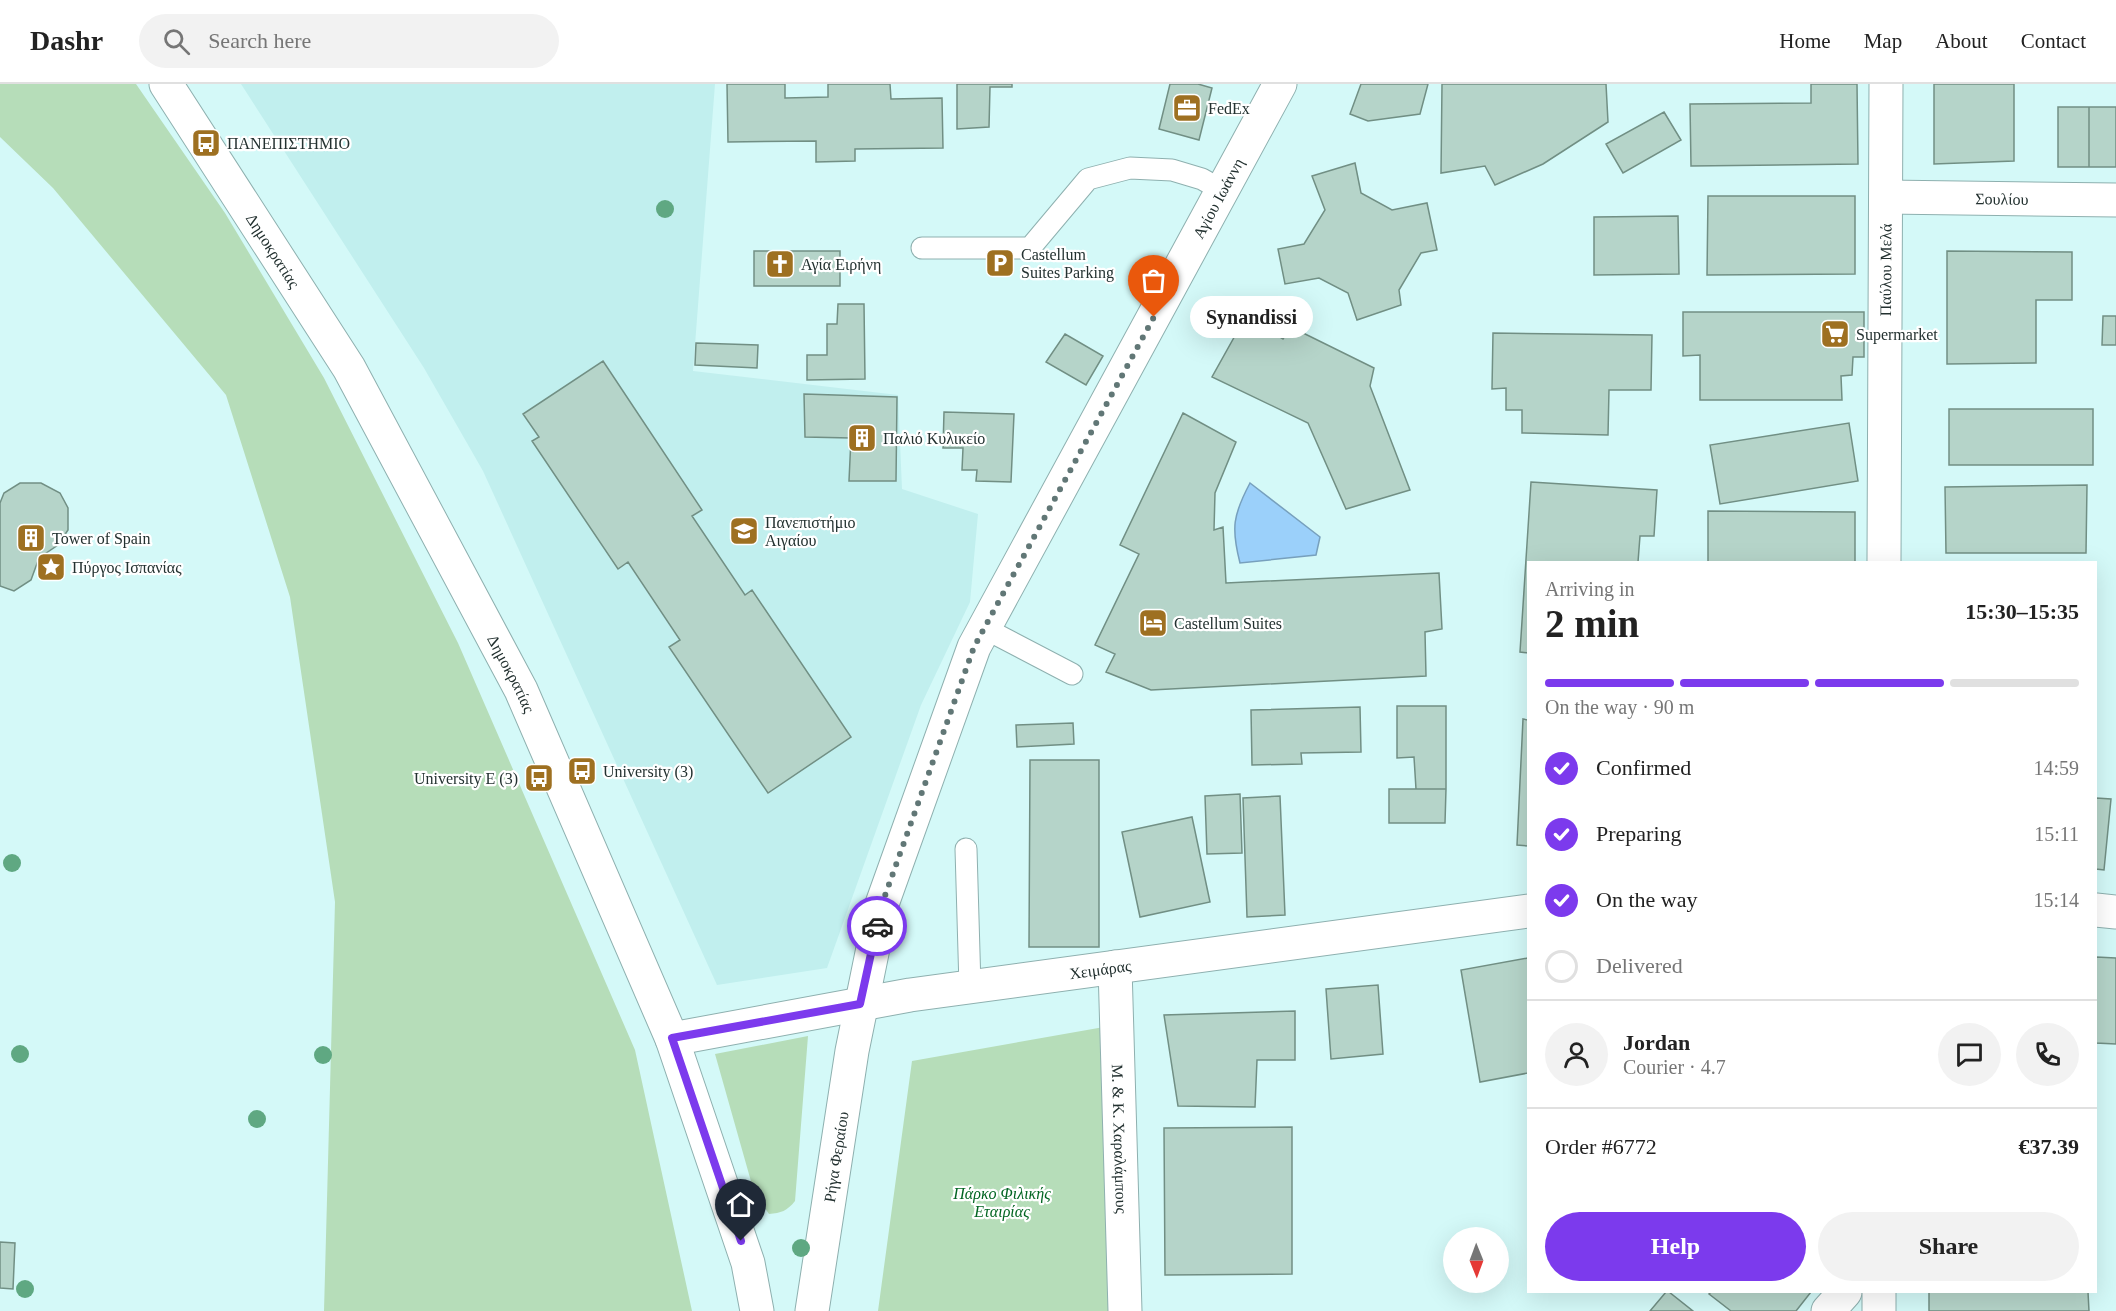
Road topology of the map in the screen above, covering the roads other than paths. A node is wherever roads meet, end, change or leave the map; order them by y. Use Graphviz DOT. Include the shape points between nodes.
graph roads {
  1 [pos="166,84"];
  2 [pos="1280,84"];
  3 [pos="1886,84"];
  4 [pos="1223,191"];
  5 [pos="1886,197"];
  6 [pos="2116,200"];
  7 [pos="922,248"];
  8 [pos="1884,561"];
  9 [pos="984,628"];
  10 [pos="1072,674"];
  11 [pos="966,849"];
  12 [pos="2097,910"];
  13 [pos="1527,911"];
  14 [pos="2116,912"];
  15 [pos="1115,967"];
  16 [pos="970,987"];
  17 [pos="860,1004"];
  18 [pos="672,1038"];
  19 [pos="1844,1293"];
  20 [pos="1879,1293"];
  21 [pos="758,1311"];
  22 [pos="812,1311"];
  23 [pos="1125,1311"];
  24 [pos="1828,1311"];
  25 [pos="1879,1311"];
  1 -- 18 [label="street, Δημοκρατίας" via="349,368 516,679"];
  2 -- 4 [label="street, Αγίου Ιωάννη"];
  3 -- 5 [label="street, Παύλου Μελά"];
  4 -- 7 [label="lane" via="1203,179 1172,170 1130,168 1088,179 1030,248"];
  4 -- 9 [label="street, Αγίου Ιωάννη"];
  5 -- 6 [label="street, Σουλίου"];
  5 -- 8 [label="street, Παύλου Μελά"];
  9 -- 10 [label="lane"];
  9 -- 17 [label="street, Αγίου Ιωάννη" via="882,904"];
  11 -- 16 [label="lane"];
  12 -- 14 [label="street"];
  13 -- 15 [label="street, Χειμάρας"];
  15 -- 16 [label="street, Χειμάρας"];
  15 -- 23 [label="street, Μ. & Κ. Χαραλάμπους"];
  16 -- 17 [label="street, Χειμάρας"];
  17 -- 18 [label="street, Χειμάρας"];
  17 -- 22 [label="street, Ρήγα Φεραίου"];
  18 -- 21 [label="street, Δημοκρατίας" via="748,1263"];
  19 -- 24 [label="street"];
  20 -- 25 [label="street"];
}
